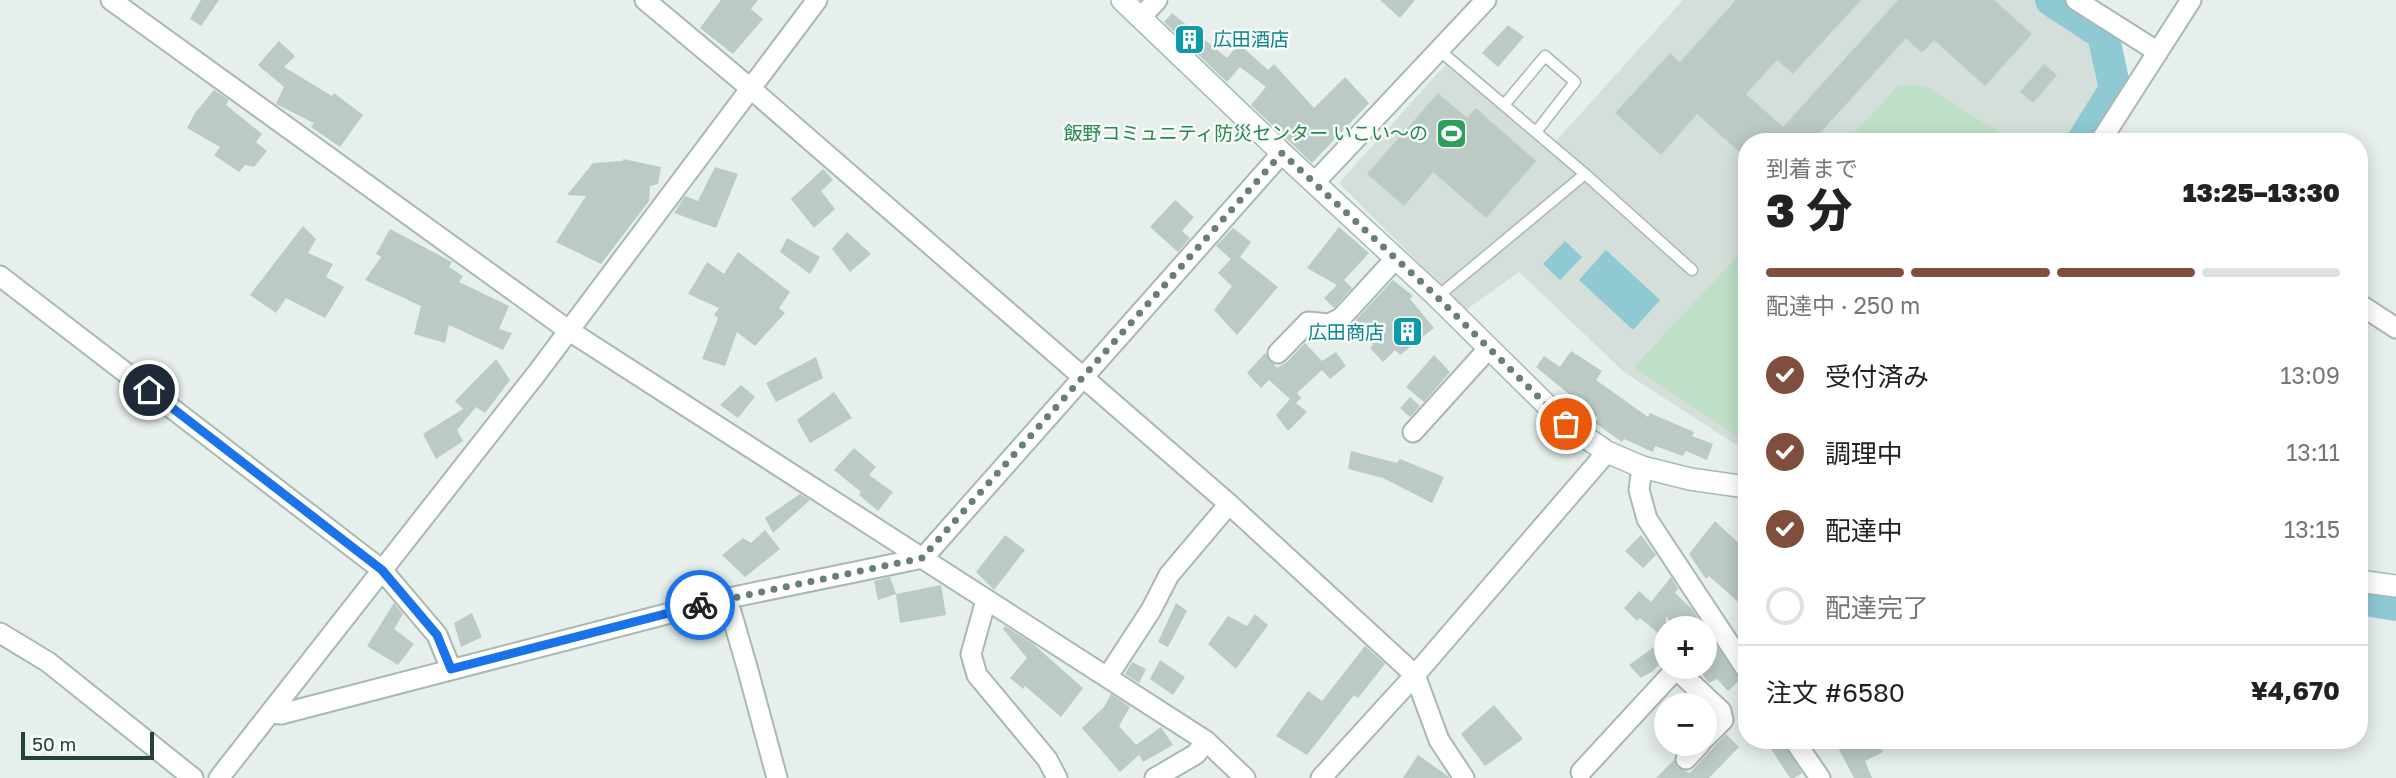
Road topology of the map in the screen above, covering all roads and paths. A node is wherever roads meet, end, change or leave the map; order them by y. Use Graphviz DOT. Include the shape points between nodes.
graph roads {
  1 [pos="111,0"];
  2 [pos="645,0"];
  3 [pos="817,0"];
  4 [pos="1122,0"];
  5 [pos="1157,0"];
  6 [pos="1485,0"];
  7 [pos="2076,0"];
  8 [pos="2191,0"];
  9 [pos="1141,17"];
  10 [pos="1439,50"];
  11 [pos="2158,52"];
  12 [pos="750,88"];
  13 [pos="1504,105"];
  14 [pos="1536,132"];
  15 [pos="2108,133"];
  16 [pos="1282,153"];
  17 [pos="1585,174"];
  18 [pos="1315,182"];
  19 [pos="1396,258"];
  20 [pos="1692,270"];
  21 [pos="0,276"];
  22 [pos="1437,297"];
  23 [pos="2368,310"];
  24 [pos="2396,328"];
  25 [pos="568,330"];
  26 [pos="1489,348"];
  27 [pos="1278,352"];
  28 [pos="1084,377"];
  29 [pos="1413,432"];
  30 [pos="1607,452"];
  31 [pos="1642,467"];
  32 [pos="1738,486"];
  33 [pos="1229,504"];
  34 [pos="922,558"];
  35 [pos="382,570"];
  36 [pos="2368,581"];
  37 [pos="2394,582"];
  38 [pos="724,599"];
  39 [pos="986,600"];
  40 [pos="1703,616"];
  41 [pos="0,633"];
  42 [pos="1717,637"];
  43 [pos="1738,660"];
  44 [pos="451,669"];
  45 [pos="1415,675"];
  46 [pos="1108,676"];
  47 [pos="1667,679"];
  48 [pos="1688,679"];
  49 [pos="1703,693"];
  50 [pos="1717,707"];
  51 [pos="271,713"];
  52 [pos="1717,726"];
  53 [pos="1206,741"];
  54 [pos="1800,749"];
  55 [pos="1689,756"];
  56 [pos="1686,759"];
  57 [pos="1581,772"];
  58 [pos="193,778"];
  59 [pos="219,778"];
  60 [pos="777,778"];
  61 [pos="1057,778"];
  62 [pos="1156,778"];
  63 [pos="1245,778"];
  64 [pos="1321,778"];
  65 [pos="1464,778"];
  66 [pos="1820,778"];
  1 -- 25 [label="street"];
  2 -- 12 [label="street"];
  3 -- 12 [label="street"];
  4 -- 9 [label="main road"];
  5 -- 9 [label="street"];
  6 -- 10 [label="street"];
  7 -- 11 [label="street"];
  8 -- 11 [label="street"];
  9 -- 16 [label="main road"];
  10 -- 13 [label="lane"];
  10 -- 18 [label="street"];
  11 -- 15 [label="street"];
  12 -- 25 [label="street"];
  12 -- 28 [label="street"];
  13 -- 14 [label="lane"];
  13 -- 14 [label="lane" via="1545,56 1575,82"];
  14 -- 17 [label="lane"];
  16 -- 18 [label="main road"];
  16 -- 28 [label="street"];
  17 -- 20 [label="lane"];
  17 -- 22 [label="lane"];
  18 -- 19 [label="main road"];
  19 -- 22 [label="main road"];
  19 -- 27 [label="street" via="1341,318 1329,324 1307,322"];
  21 -- 35 [label="street"];
  22 -- 26 [label="main road"];
  23 -- 24 [label="street"];
  25 -- 34 [label="street"];
  25 -- 35 [label="street"];
  26 -- 29 [label="street"];
  26 -- 30 [label="main road" via="1566,424"];
  28 -- 33 [label="street"];
  28 -- 34 [label="street"];
  30 -- 31 [label="main road"];
  30 -- 45 [label="street"];
  31 -- 32 [label="main road"];
  31 -- 40 [label="street" via="1639,490 1647,519"];
  33 -- 45 [label="street"];
  33 -- 46 [label="street" via="1169,575 1152,610"];
  34 -- 38 [label="street"];
  34 -- 39 [label="street"];
  35 -- 44 [label="street" via="437,635"];
  35 -- 51 [label="street"];
  36 -- 37 [label="main road"];
  38 -- 44 [label="street"];
  38 -- 60 [label="street"];
  39 -- 46 [label="street"];
  39 -- 61 [label="street" via="971,654 977,675 1047,759"];
  41 -- 58 [label="street" via="48,662"];
  42 -- 43 [label="street"];
  44 -- 51 [label="street"];
  45 -- 64 [label="street"];
  45 -- 65 [label="street" via="1439,740"];
  46 -- 53 [label="street"];
  47 -- 57 [label="street"];
  48 -- 49 [label="street"];
  50 -- 52 [label="street" via="1723,720"];
  51 -- 59 [label="street"];
  53 -- 62 [label="street" via="1196,754"];
  53 -- 63 [label="street"];
  54 -- 66 [label="street"];
  55 -- 56 [label="street"];
}
